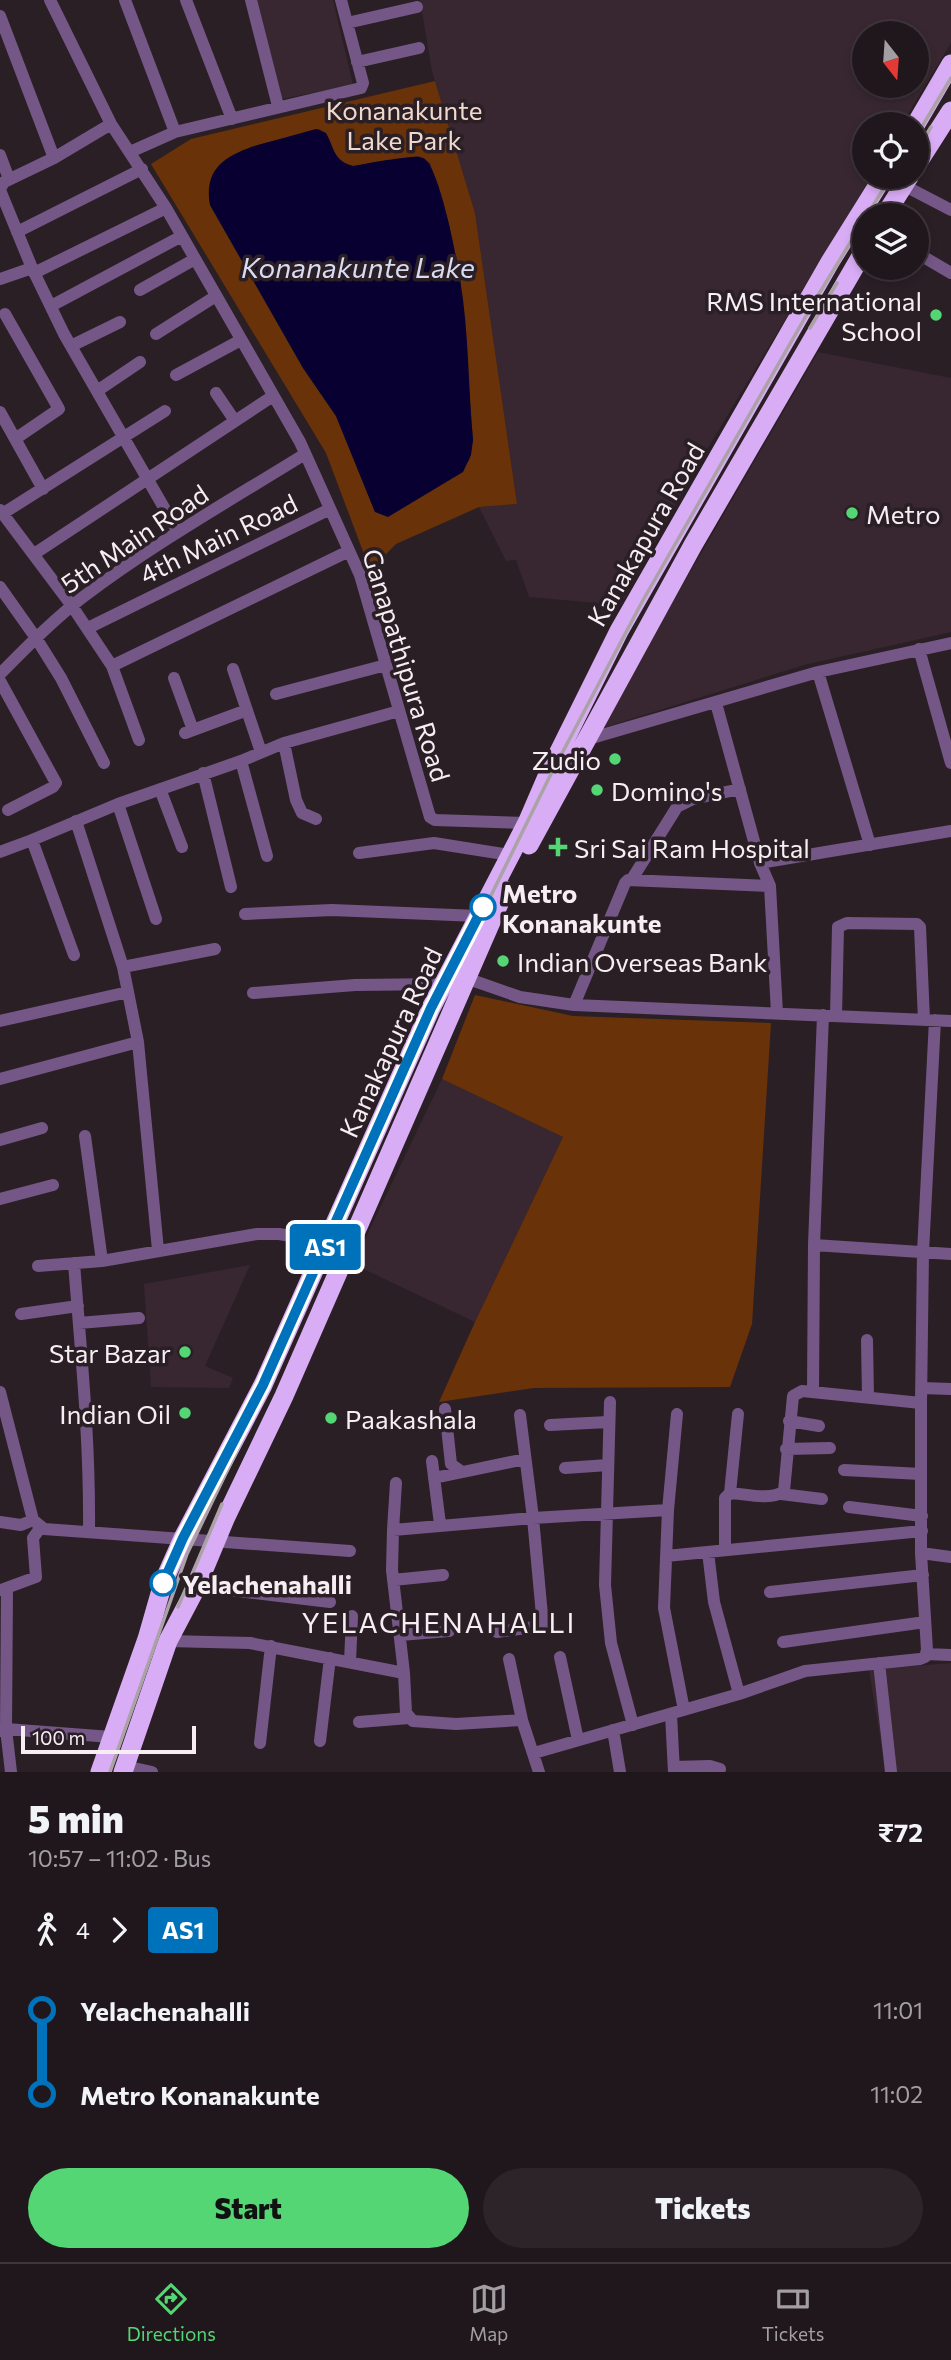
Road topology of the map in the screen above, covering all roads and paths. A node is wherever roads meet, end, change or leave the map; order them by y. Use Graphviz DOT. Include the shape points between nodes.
graph roads {
  1 [pos="50,0"];
  2 [pos="125,0"];
  3 [pos="186,0"];
  4 [pos="251,0"];
  5 [pos="341,0"];
  6 [pos="417,7"];
  7 [pos="0,16"];
  8 [pos="347,23"];
  9 [pos="419,48"];
  10 [pos="357,62"];
  11 [pos="951,64"];
  12 [pos="278,106"];
  13 [pos="951,111"];
  14 [pos="923,112"];
  15 [pos="232,119"];
  16 [pos="111,124"];
  17 [pos="176,132"];
  18 [pos="929,145"];
  19 [pos="130,152"];
  20 [pos="0,155"];
  21 [pos="54,158"];
  22 [pos="142,169"];
  23 [pos="3,186"];
  24 [pos="876,189"];
  25 [pos="918,189"];
  26 [pos="166,208"];
  27 [pos="951,210"];
  28 [pos="17,232"];
  29 [pos="182,236"];
  30 [pos="195,259"];
  31 [pos="929,260"];
  32 [pos="33,271"];
  33 [pos="852,272"];
  34 [pos="951,273"];
  35 [pos="0,279"];
  36 [pos="140,290"];
  37 [pos="216,296"];
  38 [pos="51,306"];
  39 [pos="5,314"];
  40 [pos="120,322"];
  41 [pos="156,334"];
  42 [pos="241,340"];
  43 [pos="71,346"];
  44 [pos="140,362"];
  45 [pos="176,375"];
  46 [pos="96,391"];
  47 [pos="216,393"];
  48 [pos="273,396"];
  49 [pos="165,411"];
  50 [pos="0,412"];
  51 [pos="235,421"];
  52 [pos="15,439"];
  53 [pos="123,439"];
  54 [pos="305,453"];
  55 [pos="147,479"];
  56 [pos="43,489"];
  57 [pos="330,509"];
  58 [pos="1,512"];
  59 [pos="178,532"];
  60 [pos="349,551"];
  61 [pos="34,554"];
  62 [pos="0,587"];
  63 [pos="72,606"];
  64 [pos="88,628"];
  65 [pos="36,638"];
  66 [pos="951,643"];
  67 [pos="919,649"];
  68 [pos="386,665"];
  69 [pos="112,666"];
  70 [pos="233,669"];
  71 [pos="818,672"];
  72 [pos="0,674"];
  73 [pos="174,678"];
  74 [pos="0,681"];
  75 [pos="276,694"];
  76 [pos="716,703"];
  77 [pos="247,710"];
  78 [pos="400,711"];
  79 [pos="577,738"];
  80 [pos="139,740"];
  81 [pos="284,743"];
  82 [pos="261,752"];
  83 [pos="241,761"];
  84 [pos="104,763"];
  85 [pos="951,764"];
  86 [pos="203,773"];
  87 [pos="160,789"];
  88 [pos="740,789"];
  89 [pos="118,804"];
  90 [pos="8,810"];
  91 [pos="316,819"];
  92 [pos="76,821"];
  93 [pos="527,823"];
  94 [pos="951,831"];
  95 [pos="32,840"];
  96 [pos="870,845"];
  97 [pos="182,847"];
  98 [pos="1,850"];
  99 [pos="359,853"];
  100 [pos="510,855"];
  101 [pos="267,856"];
  102 [pos="760,863"];
  103 [pos="632,879"];
  104 [pos="771,886"];
  105 [pos="230,887"];
  106 [pos="245,914"];
  107 [pos="478,916"];
  108 [pos="156,919"];
  109 [pos="215,948"];
  110 [pos="74,955"];
  111 [pos="123,967"];
  112 [pos="453,978"];
  113 [pos="128,992"];
  114 [pos="253,993"];
  115 [pos="574,1005"];
  116 [pos="777,1013"];
  117 [pos="822,1015"];
  118 [pos="836,1016"];
  119 [pos="930,1020"];
  120 [pos="0,1021"];
  121 [pos="951,1021"];
  122 [pos="138,1042"];
  123 [pos="0,1079"];
  124 [pos="43,1128"];
  125 [pos="85,1136"];
  126 [pos="0,1140"];
  127 [pos="53,1185"];
  128 [pos="0,1199"];
  129 [pos="327,1242"];
  130 [pos="814,1245"];
  131 [pos="158,1250"];
  132 [pos="923,1252"];
  133 [pos="951,1254"];
  134 [pos="102,1261"];
  135 [pos="74,1263"];
  136 [pos="38,1266"];
  137 [pos="78,1306"];
  138 [pos="21,1314"];
  139 [pos="139,1318"];
  140 [pos="79,1322"];
  141 [pos="867,1340"];
  142 [pos="922,1388"];
  143 [pos="951,1389"];
  144 [pos="0,1392"];
  145 [pos="813,1392"];
  146 [pos="868,1397"];
  147 [pos="610,1402"];
  148 [pos="921,1403"];
  149 [pos="445,1409"];
  150 [pos="677,1414"];
  151 [pos="738,1414"];
  152 [pos="520,1415"];
  153 [pos="789,1421"];
  154 [pos="608,1422"];
  155 [pos="550,1425"];
  156 [pos="819,1426"];
  157 [pos="5,1430"];
  158 [pos="830,1448"];
  159 [pos="786,1449"];
  160 [pos="525,1459"];
  161 [pos="432,1461"];
  162 [pos="608,1465"];
  163 [pos="565,1468"];
  164 [pos="844,1470"];
  165 [pos="462,1472"];
  166 [pos="921,1474"];
  167 [pos="434,1478"];
  168 [pos="396,1483"];
  169 [pos="730,1493"];
  170 [pos="781,1494"];
  171 [pos="822,1499"];
  172 [pos="849,1507"];
  173 [pos="668,1510"];
  174 [pos="606,1514"];
  175 [pos="922,1516"];
  176 [pos="533,1518"];
  177 [pos="0,1522"];
  178 [pos="37,1523"];
  179 [pos="440,1524"];
  180 [pos="393,1530"];
  181 [pos="89,1531"];
  182 [pos="922,1531"];
  183 [pos="183,1538"];
  184 [pos="217,1541"];
  185 [pos="350,1550"];
  186 [pos="726,1550"];
  187 [pos="708,1552"];
  188 [pos="921,1553"];
  189 [pos="666,1556"];
  190 [pos="951,1557"];
  191 [pos="443,1575"];
  192 [pos="923,1575"];
  193 [pos="393,1580"];
  194 [pos="197,1586"];
  195 [pos="4,1589"];
  196 [pos="769,1592"];
  197 [pos="330,1602"];
  198 [pos="352,1616"];
  199 [pos="925,1622"];
  200 [pos="449,1631"];
  201 [pos="496,1632"];
  202 [pos="400,1635"];
  203 [pos="168,1641"];
  204 [pos="783,1642"];
  205 [pos="271,1646"];
  206 [pos="926,1654"];
  207 [pos="951,1655"];
  208 [pos="560,1657"];
  209 [pos="330,1658"];
  210 [pos="509,1659"];
  211 [pos="350,1662"];
  212 [pos="879,1663"];
  213 [pos="404,1672"];
  214 [pos="739,1694"];
  215 [pos="677,1712"];
  216 [pos="409,1718"];
  217 [pos="522,1720"];
  218 [pos="359,1722"];
  219 [pos="633,1725"];
  220 [pos="3,1730"];
  221 [pos="613,1730"];
  222 [pos="111,1738"];
  223 [pos="578,1740"];
  224 [pos="320,1741"];
  225 [pos="260,1743"];
  226 [pos="534,1753"];
  227 [pos="124,1769"];
  228 [pos="674,1769"];
  229 [pos="720,1769"];
  230 [pos="11,1772"];
  231 [pos="100,1772"];
  232 [pos="152,1772"];
  233 [pos="539,1772"];
  234 [pos="620,1772"];
  235 [pos="891,1772"];
  1 -- 16 [label="street, Ganapathipura Road"];
  2 -- 17 [label="street"];
  3 -- 15 [label="street"];
  4 -- 12 [label="street"];
  5 -- 8 [label="street"];
  6 -- 8 [label="street"];
  7 -- 21 [label="street"];
  8 -- 10 [label="street"];
  9 -- 10 [label="street"];
  10 -- 12 [label="street" via="361,88"];
  11 -- 14 [label="highway"];
  12 -- 15 [label="street"];
  13 -- 18 [label="highway"];
  15 -- 17 [label="street"];
  16 -- 19 [label="street, Ganapathipura Road"];
  16 -- 21 [label="street"];
  17 -- 19 [label="street"];
  19 -- 22 [label="street, Ganapathipura Road"];
  20 -- 23 [label="street"];
  21 -- 23 [label="street"];
  22 -- 26 [label="street, Ganapathipura Road"];
  22 -- 28 [label="street"];
  23 -- 28 [label="street"];
  24 -- 79 [label="highway, Kanakapura Road" via="619,631"];
  25 -- 27 [label="street"];
  26 -- 29 [label="street, Ganapathipura Road"];
  26 -- 32 [label="street"];
  28 -- 32 [label="street"];
  29 -- 30 [label="street, Ganapathipura Road"];
  29 -- 38 [label="street"];
  30 -- 36 [label="street"];
  30 -- 37 [label="street, Ganapathipura Road"];
  31 -- 34 [label="street"];
  32 -- 35 [label="street"];
  32 -- 38 [label="street"];
  33 -- 79 [label="highway, Kanakapura Road"];
  37 -- 41 [label="street"];
  37 -- 42 [label="street, Ganapathipura Road"];
  38 -- 43 [label="street"];
  39 -- 52 [label="street" via="59,408"];
  40 -- 43 [label="street"];
  42 -- 45 [label="street"];
  42 -- 48 [label="street, Ganapathipura Road"];
  43 -- 46 [label="street"];
  44 -- 46 [label="street"];
  46 -- 53 [label="street"];
  47 -- 51 [label="street"];
  48 -- 51 [label="street"];
  48 -- 54 [label="street, Ganapathipura Road"];
  49 -- 53 [label="street"];
  50 -- 52 [label="street"];
  51 -- 55 [label="street"];
  52 -- 56 [label="street"];
  53 -- 55 [label="street"];
  53 -- 56 [label="street"];
  54 -- 57 [label="street, Ganapathipura Road"];
  54 -- 59 [label="street, 5th Main Road"];
  55 -- 59 [label="street"];
  55 -- 61 [label="street"];
  56 -- 58 [label="street"];
  57 -- 60 [label="street, Ganapathipura Road"];
  57 -- 64 [label="street, 4th Main Road"];
  58 -- 61 [label="street"];
  59 -- 63 [label="street, 5th Main Road"];
  60 -- 68 [label="street, Ganapathipura Road"];
  60 -- 69 [label="street"];
  61 -- 63 [label="street"];
  62 -- 65 [label="street"];
  63 -- 64 [label="street"];
  63 -- 65 [label="street, 5th Main Road"];
  64 -- 69 [label="street"];
  65 -- 72 [label="street, 5th Main Road"];
  65 -- 84 [label="street"];
  66 -- 67 [label="street"];
  67 -- 71 [label="street"];
  67 -- 85 [label="street"];
  68 -- 75 [label="street"];
  68 -- 78 [label="street, Ganapathipura Road"];
  69 -- 80 [label="street"];
  70 -- 77 [label="street"];
  71 -- 76 [label="street"];
  71 -- 96 [label="street"];
  73 -- 77 [label="street" via="189,731"];
  74 -- 90 [label="street" via="56,783"];
  76 -- 79 [label="street"];
  76 -- 88 [label="street"];
  77 -- 82 [label="street"];
  78 -- 81 [label="street"];
  78 -- 93 [label="street, Ganapathipura Road" via="430,818"];
  79 -- 93 [label="highway, Kanakapura Road"];
  79 -- 112 [label="highway, Kanakapura Road" via="510,878"];
  81 -- 82 [label="street"];
  81 -- 91 [label="street" via="296,800 302,813"];
  82 -- 83 [label="street"];
  83 -- 86 [label="street"];
  83 -- 101 [label="street"];
  86 -- 87 [label="street"];
  86 -- 105 [label="street"];
  87 -- 89 [label="street"];
  87 -- 97 [label="street"];
  88 -- 102 [label="street"];
  88 -- 103 [label="street" via="677,807"];
  89 -- 92 [label="street"];
  89 -- 108 [label="street"];
  92 -- 95 [label="street"];
  92 -- 111 [label="street"];
  93 -- 100 [label="highway, Kanakapura Road"];
  94 -- 96 [label="street"];
  95 -- 98 [label="street"];
  95 -- 110 [label="street"];
  96 -- 102 [label="street"];
  99 -- 100 [label="street" via="434,844"];
  100 -- 107 [label="highway, Kanakapura Road"];
  102 -- 104 [label="street"];
  103 -- 104 [label="street"];
  103 -- 115 [label="street" via="625,883"];
  104 -- 116 [label="street"];
  106 -- 107 [label="street" via="332,910"];
  107 -- 112 [label="highway, Kanakapura Road"];
  109 -- 111 [label="street"];
  111 -- 113 [label="street"];
  112 -- 114 [label="street"];
  112 -- 115 [label="street" via="520,997"];
  112 -- 129 [label="highway, Kanakapura Road"];
  112 -- 184 [label="highway, Kanakapura Road" via="284,1396"];
  113 -- 120 [label="street"];
  113 -- 122 [label="street"];
  115 -- 116 [label="street"];
  116 -- 117 [label="street"];
  117 -- 118 [label="street"];
  117 -- 130 [label="street"];
  118 -- 119 [label="street"];
  118 -- 119 [label="street" via="838,928 847,923 917,924"];
  119 -- 121 [label="street"];
  119 -- 132 [label="street"];
  122 -- 123 [label="street"];
  122 -- 131 [label="street"];
  124 -- 126 [label="street"];
  125 -- 134 [label="street"];
  127 -- 128 [label="street"];
  129 -- 131 [label="street" via="257,1234"];
  129 -- 183 [label="highway, Kanakapura Road" via="263,1385"];
  130 -- 132 [label="street"];
  130 -- 145 [label="street"];
  131 -- 134 [label="street"];
  132 -- 133 [label="street"];
  132 -- 142 [label="street"];
  134 -- 135 [label="street"];
  135 -- 136 [label="street"];
  135 -- 137 [label="street"];
  137 -- 138 [label="street"];
  137 -- 140 [label="street"];
  139 -- 140 [label="street"];
  140 -- 181 [label="street"];
  141 -- 146 [label="street"];
  142 -- 143 [label="street"];
  142 -- 148 [label="street"];
  144 -- 157 [label="street"];
  145 -- 146 [label="street"];
  145 -- 153 [label="street" via="793,1396"];
  146 -- 148 [label="street"];
  147 -- 154 [label="street"];
  148 -- 166 [label="street"];
  149 -- 165 [label="street" via="451,1464"];
  150 -- 173 [label="street"];
  151 -- 169 [label="street"];
  152 -- 160 [label="street"];
  153 -- 156 [label="street"];
  153 -- 159 [label="street"];
  154 -- 155 [label="street"];
  154 -- 162 [label="street"];
  157 -- 178 [label="street"];
  158 -- 159 [label="street"];
  159 -- 170 [label="street"];
  160 -- 165 [label="street"];
  160 -- 176 [label="street"];
  161 -- 167 [label="street"];
  162 -- 163 [label="street"];
  162 -- 174 [label="street"];
  164 -- 166 [label="street"];
  165 -- 167 [label="street"];
  166 -- 175 [label="street"];
  167 -- 179 [label="street"];
  168 -- 180 [label="street"];
  169 -- 170 [label="street"];
  169 -- 186 [label="street" via="725,1498"];
  170 -- 171 [label="street"];
  172 -- 175 [label="street"];
  173 -- 174 [label="street"];
  173 -- 189 [label="street"];
  174 -- 176 [label="street"];
  174 -- 219 [label="street" via="611,1643"];
  175 -- 182 [label="street"];
  176 -- 179 [label="street"];
  176 -- 201 [label="street" via="543,1626"];
  177 -- 178 [label="street"];
  178 -- 181 [label="street" via="52,1530"];
  178 -- 195 [label="street" via="33,1538 36,1577"];
  179 -- 180 [label="street"];
  180 -- 193 [label="street"];
  181 -- 183 [label="street"];
  182 -- 186 [label="street"];
  182 -- 188 [label="street"];
  183 -- 184 [label="street"];
  183 -- 222 [label="highway, Kanakapura Road" via="163,1583"];
  184 -- 185 [label="street"];
  184 -- 194 [label="highway, Kanakapura Road"];
  186 -- 187 [label="street"];
  187 -- 189 [label="street"];
  187 -- 214 [label="street" via="714,1602"];
  188 -- 190 [label="street"];
  188 -- 192 [label="street"];
  189 -- 215 [label="street" via="664,1608"];
  191 -- 193 [label="street"];
  192 -- 196 [label="street"];
  192 -- 199 [label="street"];
  193 -- 202 [label="street"];
  194 -- 197 [label="street"];
  194 -- 203 [label="highway, Kanakapura Road"];
  195 -- 220 [label="street"];
  198 -- 211 [label="street"];
  199 -- 204 [label="street"];
  199 -- 206 [label="street"];
  200 -- 202 [label="street"];
  202 -- 213 [label="street"];
  203 -- 205 [label="street"];
  203 -- 227 [label="highway, Kanakapura Road"];
  205 -- 209 [label="street"];
  205 -- 225 [label="street"];
  206 -- 207 [label="street"];
  206 -- 212 [label="street" via="920,1659"];
  208 -- 223 [label="street"];
  209 -- 211 [label="street"];
  209 -- 224 [label="street"];
  210 -- 217 [label="street"];
  211 -- 213 [label="street"];
  212 -- 214 [label="street" via="805,1671"];
  212 -- 235 [label="street"];
  213 -- 216 [label="street"];
  214 -- 215 [label="street"];
  215 -- 219 [label="street"];
  215 -- 228 [label="street"];
  216 -- 217 [label="street" via="418,1723 456,1724"];
  216 -- 218 [label="street"];
  217 -- 226 [label="street"];
  219 -- 221 [label="street"];
  220 -- 222 [label="street"];
  220 -- 230 [label="street"];
  221 -- 223 [label="street"];
  221 -- 234 [label="street"];
  222 -- 231 [label="highway, Kanakapura Road"];
  223 -- 226 [label="street"];
  226 -- 233 [label="street"];
  227 -- 232 [label="street"];
  228 -- 229 [label="street"];
}
